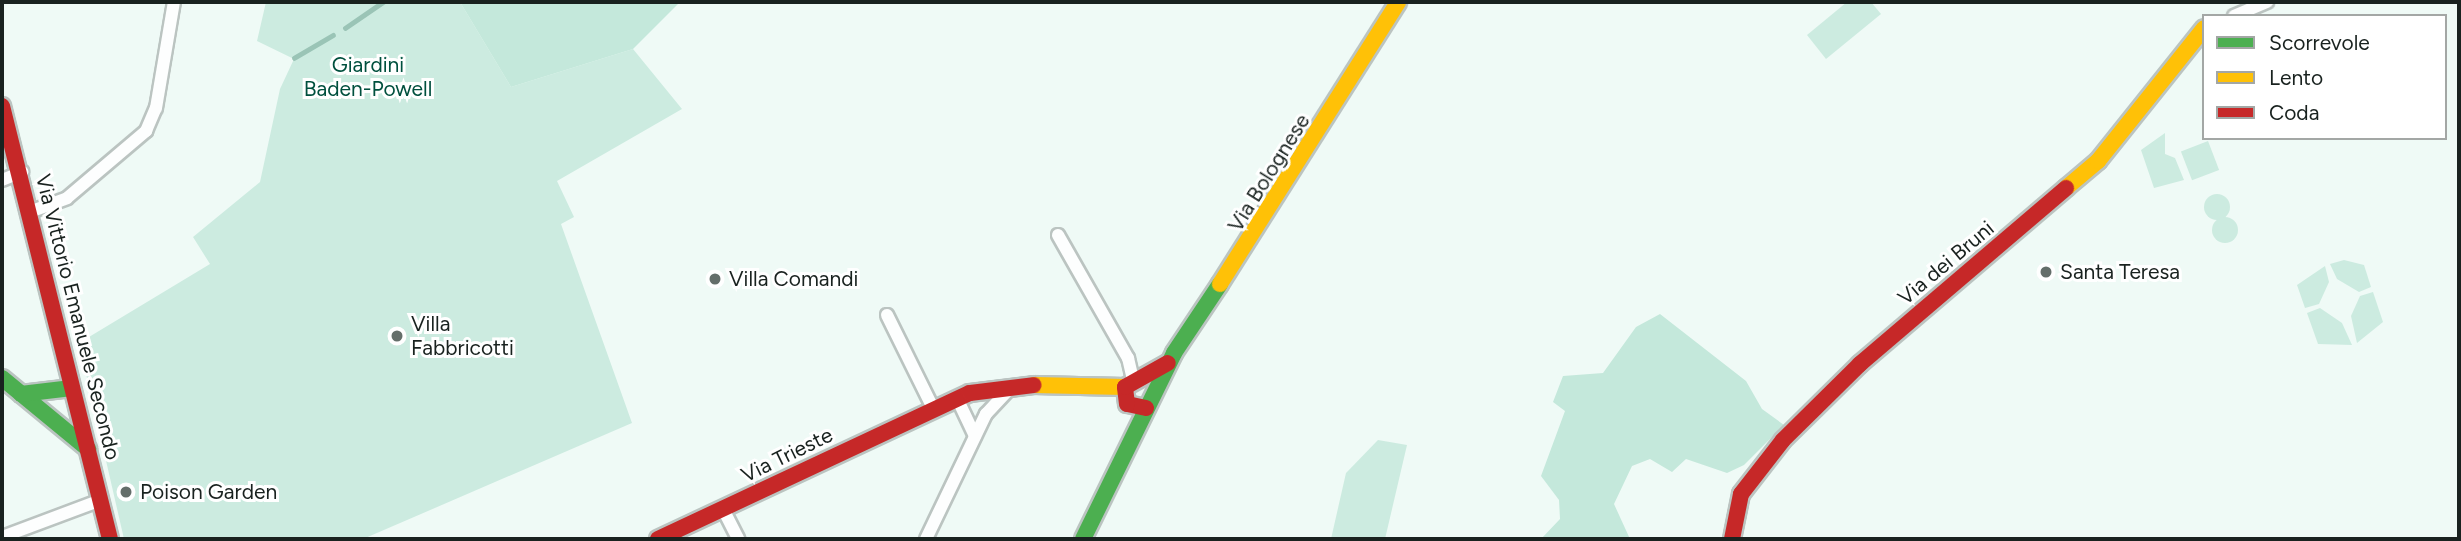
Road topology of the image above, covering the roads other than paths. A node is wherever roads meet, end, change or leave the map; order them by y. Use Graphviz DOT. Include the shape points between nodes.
graph roads {
  1 [pos="174,2"];
  2 [pos="1398,2"];
  3 [pos="2267,2"];
  4 [pos="2239,14"];
  5 [pos="2202,31"];
  6 [pos="2,106"];
  7 [pos="22,172"];
  8 [pos="2,180"];
  9 [pos="32,211"];
  10 [pos="1058,235"];
  11 [pos="887,314"];
  12 [pos="1169,362"];
  13 [pos="2,378"];
  14 [pos="1133,382"];
  15 [pos="1015,384"];
  16 [pos="72,388"];
  17 [pos="21,394"];
  18 [pos="957,398"];
  19 [pos="1150,401"];
  20 [pos="933,408"];
  21 [pos="77,409"];
  22 [pos="46,414"];
  23 [pos="975,436"];
  24 [pos="88,449"];
  25 [pos="101,500"];
  26 [pos="723,509"];
  27 [pos="2,537"];
  28 [pos="110,539"];
  29 [pos="658,539"];
  30 [pos="738,539"];
  31 [pos="926,539"];
  32 [pos="1083,539"];
  33 [pos="1732,539"];
  1 -- 9 [label="street" via="156,108 146,131 67,198"];
  2 -- 12 [label="street, Via Bolognese"];
  3 -- 4 [label="street"];
  5 -- 33 [label="street, Via dei Bruni" via="2146,108 2080,177 1860,364 1783,440 1741,494"];
  6 -- 7 [label="street, Via Vittorio Emanuele Secondo"];
  7 -- 8 [label="street"];
  7 -- 9 [label="street, Via Vittorio Emanuele Secondo"];
  9 -- 16 [label="street, Via Vittorio Emanuele Secondo"];
  10 -- 14 [label="street" via="1128,358"];
  11 -- 20 [label="street"];
  12 -- 14 [label="street, Via Bolognese"];
  12 -- 19 [label="street, Via Bolognese"];
  13 -- 17 [label="street"];
  14 -- 15 [label="street, Via Trieste"];
  14 -- 19 [label="street"];
  14 -- 19 [label="street" via="1127,404"];
  15 -- 18 [label="street, Via Trieste"];
  15 -- 23 [label="street" via="992,406"];
  16 -- 17 [label="street"];
  16 -- 21 [label="street, Via Vittorio Emanuele Secondo"];
  17 -- 22 [label="street"];
  18 -- 20 [label="street, Via Trieste"];
  18 -- 23 [label="street"];
  19 -- 32 [label="street, Via Bolognese"];
  20 -- 26 [label="street, Via Trieste"];
  21 -- 22 [label="street"];
  21 -- 24 [label="street, Via Vittorio Emanuele Secondo"];
  22 -- 24 [label="street"];
  23 -- 31 [label="street"];
  24 -- 25 [label="street, Via Vittorio Emanuele Secondo"];
  25 -- 27 [label="street"];
  25 -- 28 [label="street, Via Vittorio Emanuele Secondo"];
  26 -- 29 [label="street, Via Trieste"];
  26 -- 30 [label="street"];
}
